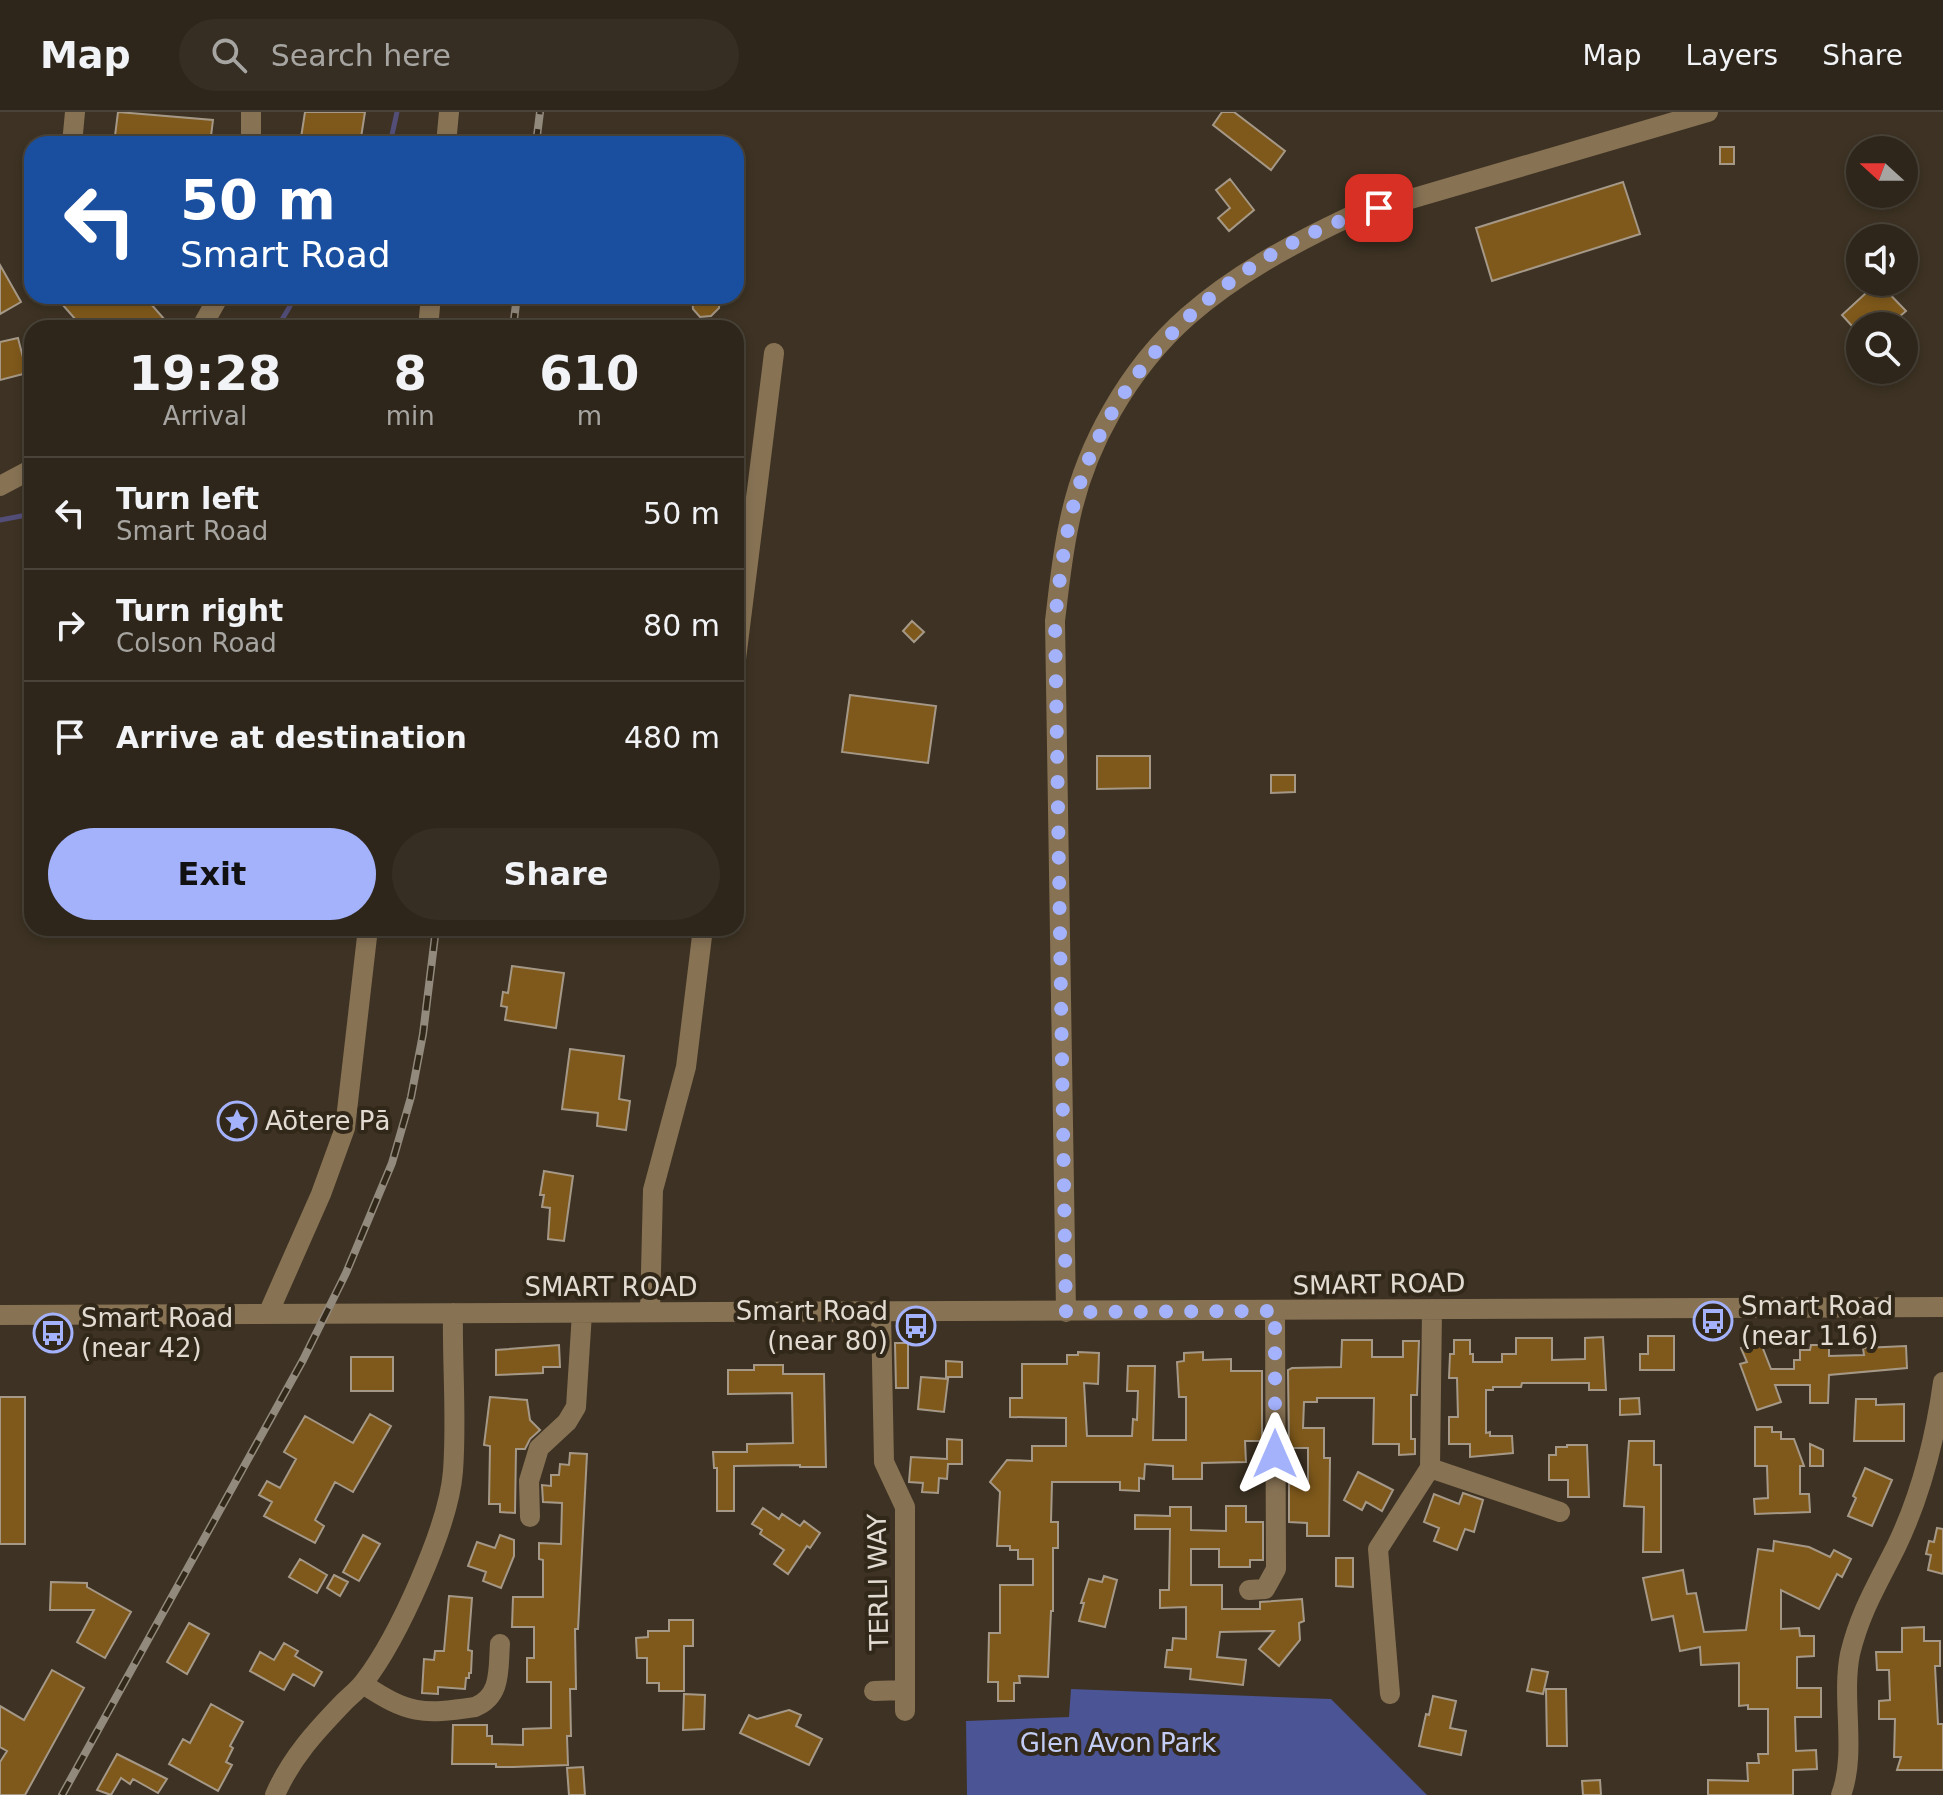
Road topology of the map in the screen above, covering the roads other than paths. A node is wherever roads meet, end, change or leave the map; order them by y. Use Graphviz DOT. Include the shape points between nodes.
graph roads {
  1 [pos="75,112"];
  2 [pos="251,112"];
  3 [pos="449,112"];
  4 [pos="1708,112"];
  5 [pos="73,136"];
  6 [pos="251,136"];
  7 [pos="447,136"];
  8 [pos="774,353"];
  9 [pos="24,473"];
  10 [pos="0,486"];
  11 [pos="744,595"];
  12 [pos="367,936"];
  13 [pos="702,936"];
  14 [pos="1943,1307"];
  15 [pos="1432,1309"];
  16 [pos="1275,1311"];
  17 [pos="650,1312"];
  18 [pos="881,1312"];
  19 [pos="1066,1312"];
  20 [pos="453,1313"];
  21 [pos="582,1313"];
  22 [pos="268,1314"];
  23 [pos="0,1315"];
  24 [pos="1943,1382"];
  25 [pos="1430,1468"];
  26 [pos="1560,1512"];
  27 [pos="530,1517"];
  28 [pos="1249,1590"];
  29 [pos="500,1644"];
  30 [pos="363,1684"];
  31 [pos="874,1691"];
  32 [pos="1390,1694"];
  33 [pos="275,1795"];
  34 [pos="1841,1795"];
  1 -- 5 [label="street"];
  2 -- 6 [label="street"];
  3 -- 7 [label="street"];
  4 -- 19 [label="street" via="1349,217 1300,240 1187,317 1154,352 1106,422 1069,522 1055,621"];
  8 -- 11 [label="street"];
  9 -- 10 [label="street"];
  12 -- 22 [label="street" via="345,1128"];
  13 -- 17 [label="street" via="686,1067 653,1190"];
  14 -- 15 [label="street, SMART ROAD"];
  15 -- 16 [label="street, SMART ROAD"];
  15 -- 25 [label="street"];
  16 -- 19 [label="street, SMART ROAD"];
  16 -- 28 [label="street" via="1276,1569 1265,1589"];
  17 -- 18 [label="street, SMART ROAD"];
  17 -- 21 [label="street, SMART ROAD"];
  18 -- 19 [label="street, SMART ROAD"];
  18 -- 31 [label="street, TERLI WAY" via="884,1462 905,1507 905,1700"];
  20 -- 21 [label="street, SMART ROAD"];
  20 -- 22 [label="street, SMART ROAD"];
  20 -- 30 [label="street" via="449,1498 417,1585"];
  21 -- 27 [label="street" via="576,1407 539,1448 529,1481"];
  22 -- 23 [label="street, SMART ROAD"];
  24 -- 34 [label="street" via="1927,1466 1896,1547 1869,1596 1850,1656"];
  25 -- 26 [label="street"];
  25 -- 32 [label="street" via="1378,1549"];
  29 -- 30 [label="street" via="496,1690 475,1707 418,1712 391,1703"];
  30 -- 33 [label="street" via="298,1753"];
}
